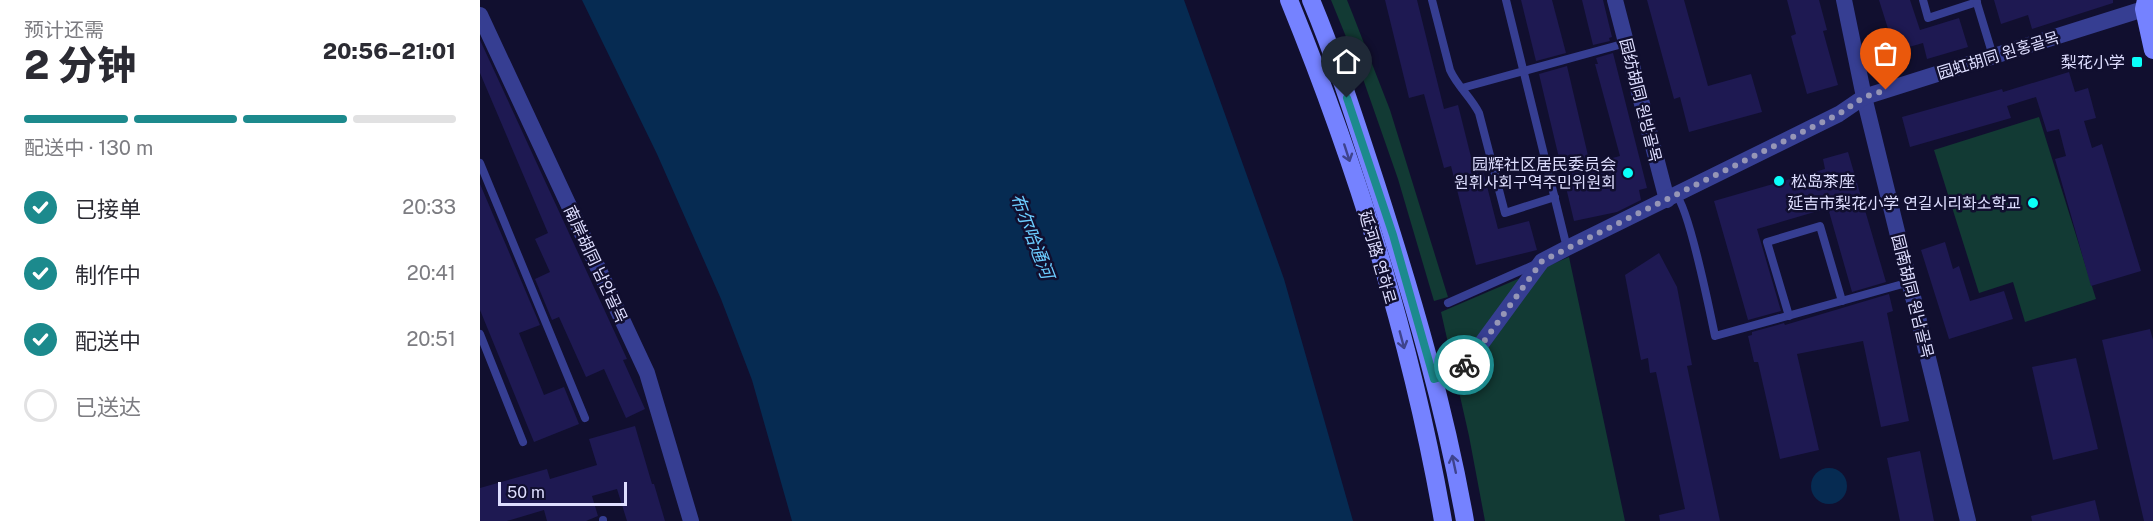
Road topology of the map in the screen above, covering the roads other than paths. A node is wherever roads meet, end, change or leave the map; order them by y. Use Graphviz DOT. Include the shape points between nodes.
graph roads {
  1 [pos="1289,0"];
  2 [pos="1311,0"];
  3 [pos="1432,0"];
  4 [pos="1506,0"];
  5 [pos="1615,0"];
  6 [pos="1844,0"];
  7 [pos="1923,0"];
  8 [pos="1977,1"];
  9 [pos="2148,5"];
  10 [pos="480,15"];
  11 [pos="1626,43"];
  12 [pos="2153,50"];
  13 [pos="1993,56"];
  14 [pos="1524,71"];
  15 [pos="1462,88"];
  16 [pos="1864,97"];
  17 [pos="480,163"];
  18 [pos="1555,197"];
  19 [pos="1671,198"];
  20 [pos="1567,248"];
  21 [pos="1542,261"];
  22 [pos="1910,282"];
  23 [pos="1842,301"];
  24 [pos="1448,303"];
  25 [pos="1789,316"];
  26 [pos="480,334"];
  27 [pos="1434,379"];
  28 [pos="585,418"];
  29 [pos="523,442"];
  30 [pos="691,521"];
  31 [pos="1443,521"];
  32 [pos="1465,521"];
  33 [pos="1968,521"];
  1 -- 31 [label="main road, 延河路 연하로, one-way" via="1341,136 1380,259 1422,416"];
  2 -- 27 [label="main road, 延河路 연하로" via="1364,145"];
  3 -- 15 [label="lane" via="1450,70"];
  4 -- 14 [label="lane"];
  5 -- 11 [label="street, 园纺胡同 원방골목"];
  6 -- 16 [label="street, 园南胡同 원남골목"];
  7 -- 8 [label="lane" via="1928,18"];
  8 -- 13 [label="lane"];
  9 -- 12 [label="main road"];
  9 -- 13 [label="street, 园虹胡同 원홍골목"];
  10 -- 30 [label="street, 南岸胡同 남안골목" via="647,373"];
  11 -- 14 [label="lane"];
  11 -- 19 [label="street, 园纺胡同 원방골목"];
  13 -- 16 [label="street, 园虹胡同 원홍골목"];
  14 -- 15 [label="lane"];
  14 -- 18 [label="lane"];
  15 -- 18 [label="lane" via="1479,113 1505,213"];
  16 -- 19 [label="street, 园虹胡同 원홍골목" via="1839,114"];
  16 -- 22 [label="street, 园南胡同 원남골목"];
  17 -- 28 [label="lane"];
  18 -- 20 [label="lane"];
  19 -- 20 [label="street, 园虹胡同 원홍골목"];
  19 -- 25 [label="lane" via="1679,198 1687,219 1715,336"];
  20 -- 21 [label="street, 园虹胡同 원홍골목"];
  21 -- 24 [label="lane"];
  21 -- 27 [label="street, 园虹胡同 원홍골목" via="1468,362"];
  22 -- 23 [label="lane"];
  22 -- 33 [label="street, 园南胡同 원남골목"];
  23 -- 25 [label="lane"];
  23 -- 25 [label="lane" via="1820,226 1767,242"];
  26 -- 29 [label="lane"];
  32 -- 27 [label="main road, 延河路 연하로, one-way"];
}
